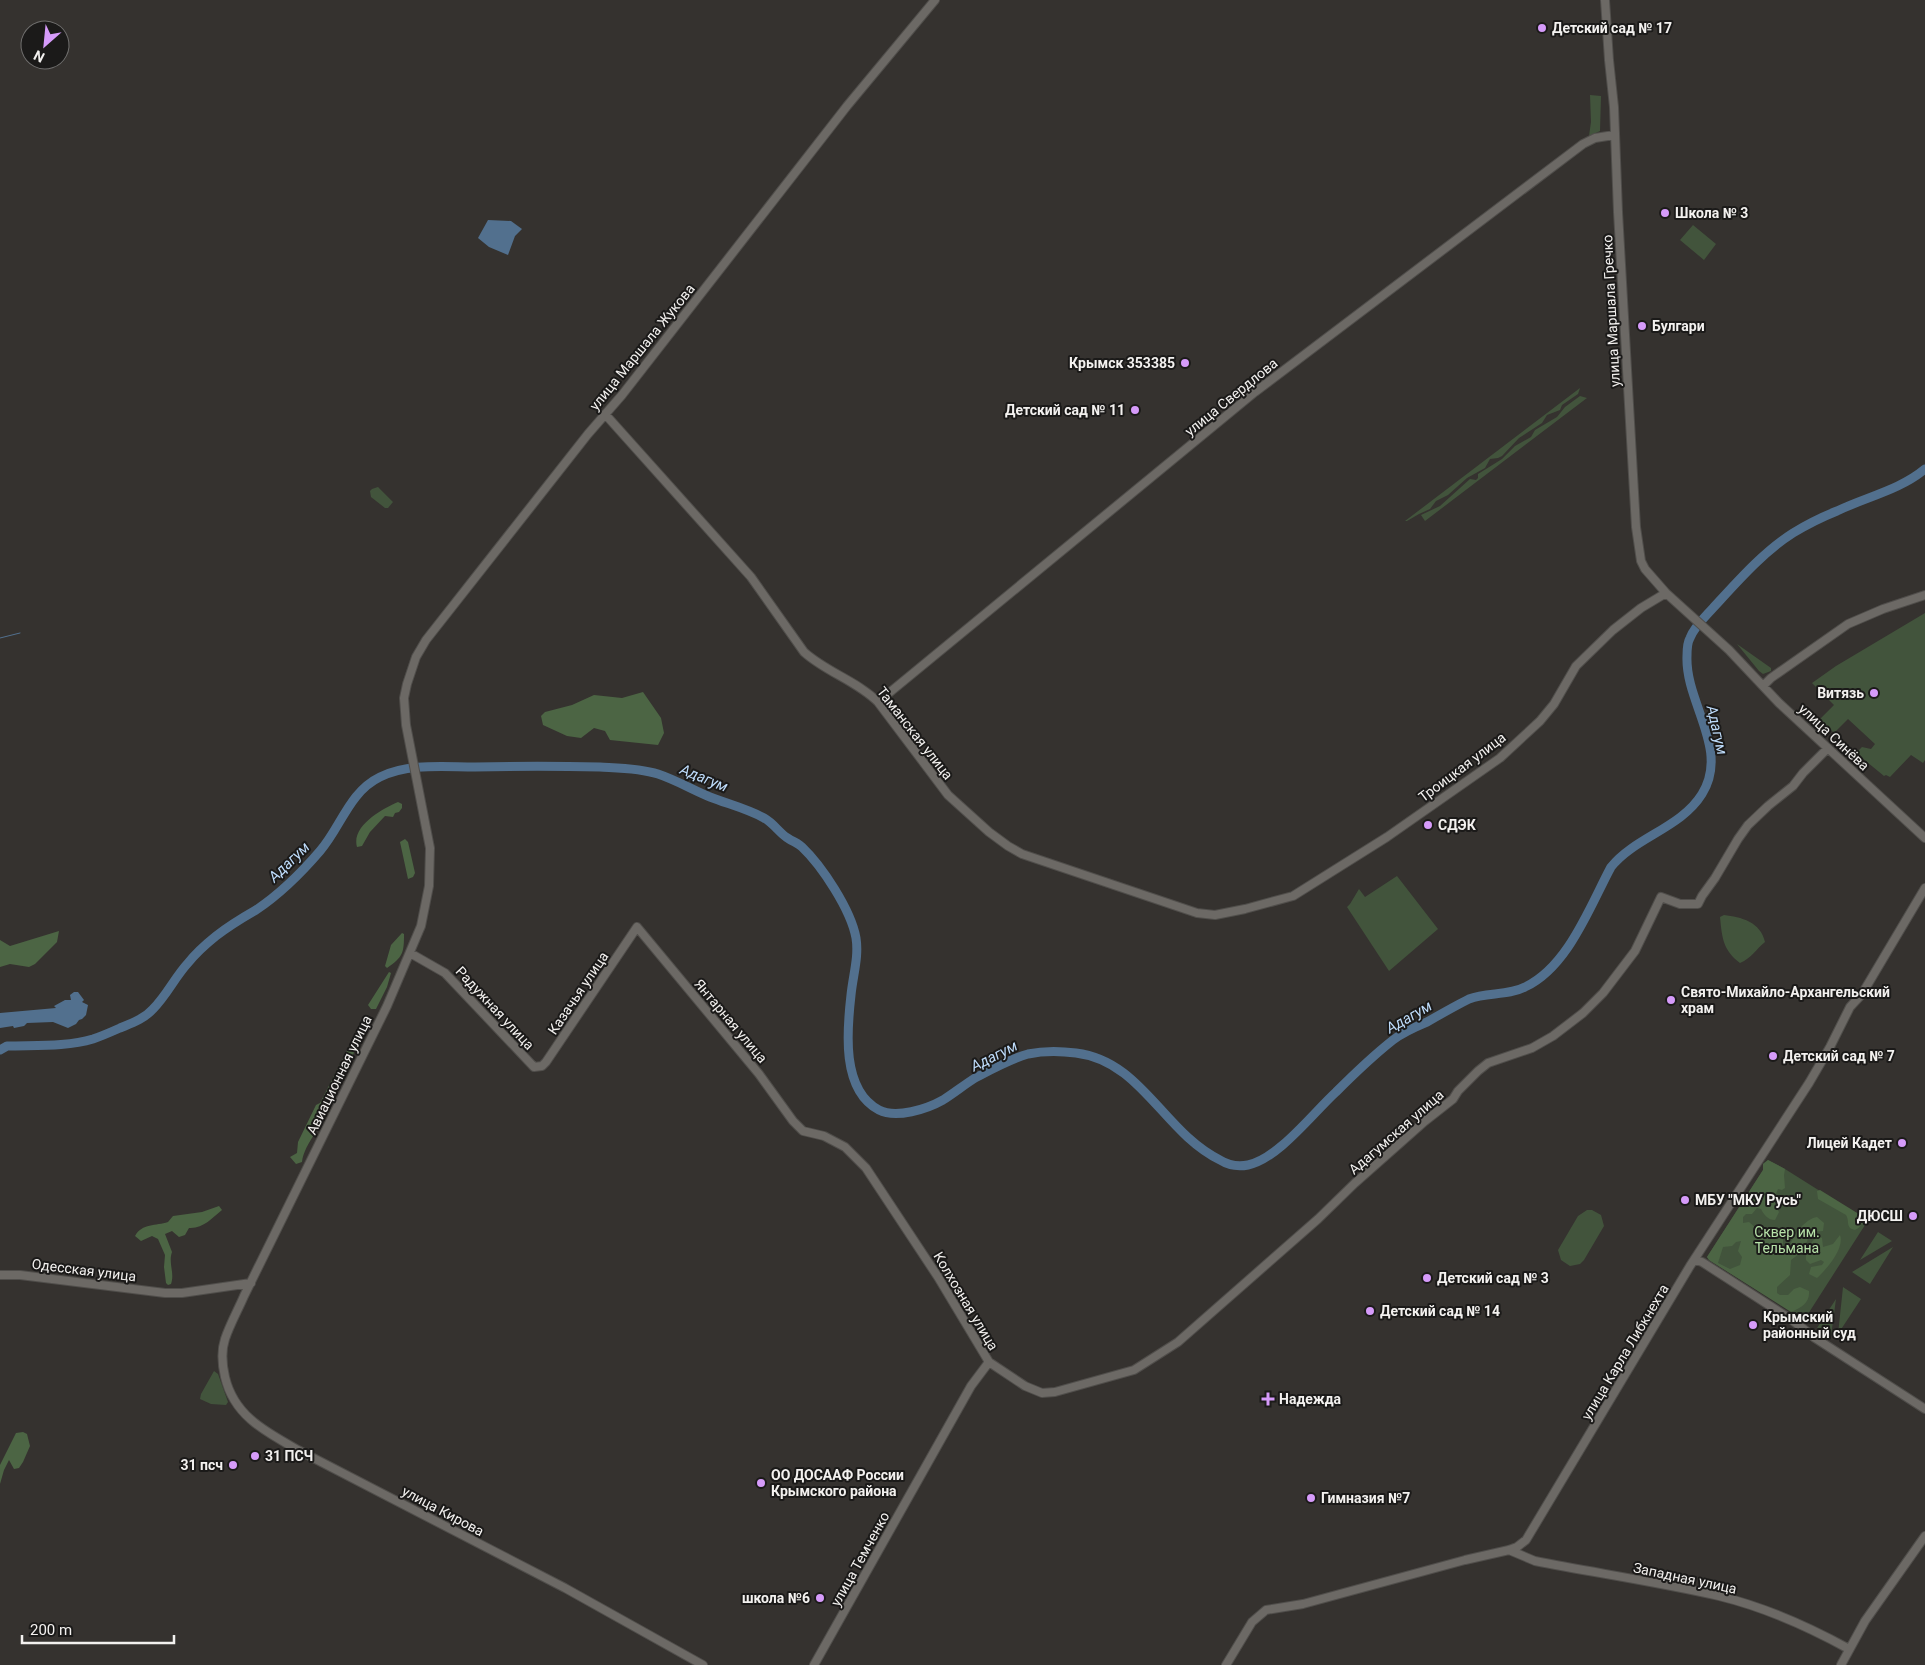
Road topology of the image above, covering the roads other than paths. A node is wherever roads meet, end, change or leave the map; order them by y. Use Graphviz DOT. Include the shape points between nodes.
graph roads {
  1 [pos="935,0"];
  2 [pos="1605,0"];
  3 [pos="1614,135"];
  4 [pos="605,414"];
  5 [pos="1666,593"];
  6 [pos="1925,595"];
  7 [pos="1729,650"];
  8 [pos="1763,686"];
  9 [pos="878,702"];
  10 [pos="1828,748"];
  11 [pos="424,810"];
  12 [pos="1925,838"];
  13 [pos="1925,888"];
  14 [pos="1293,896"];
  15 [pos="637,927"];
  16 [pos="410,953"];
  17 [pos="534,1067"];
  18 [pos="803,1131"];
  19 [pos="1695,1260"];
  20 [pos="0,1275"];
  21 [pos="251,1283"];
  22 [pos="1198,1323"];
  23 [pos="225,1339"];
  24 [pos="989,1362"];
  25 [pos="1925,1409"];
  26 [pos="1925,1536"];
  27 [pos="1509,1550"];
  28 [pos="1849,1649"];
  29 [pos="703,1665"];
  30 [pos="814,1665"];
  31 [pos="1226,1665"];
  32 [pos="1841,1665"];
  1 -- 4 [label="main road, улица Маршала Жукова" via="847,106"];
  2 -- 3 [label="main road, улица Маршала Гречко"];
  3 -- 5 [label="main road, улица Маршала Гречко" via="1636,535 1645,569"];
  3 -- 9 [label="main road, улица Свердлова" via="1583,144 1255,392"];
  4 -- 9 [label="main road, Таманская улица" via="751,577 804,652 868,692"];
  4 -- 11 [label="main road, улица Маршала Жукова" via="426,640 416,657 404,698 406,725"];
  5 -- 7 [label="main road, улица Маршала Гречко"];
  5 -- 14 [label="main road, Троицкая улица" via="1628,618 1583,659 1554,704 1500,758 1387,837"];
  6 -- 8 [label="main road" via="1848,624"];
  7 -- 8 [label="main road, улица Синёва"];
  8 -- 10 [label="main road, улица Синёва"];
  9 -- 14 [label="main road, Таманская улица" via="948,794 989,832 1015,850 1197,912 1215,915"];
  10 -- 12 [label="main road, улица Синёва"];
  10 -- 22 [label="main road, Адагумская улица" via="1793,786 1748,825 1698,904 1680,904 1661,897 1635,951 1603,994 1583,1013 1532,1048 1497,1059 1478,1071 1453,1099"];
  11 -- 16 [label="main road, Авиационная улица" via="430,848 429,886 421,926"];
  13 -- 19 [label="main road, улица Карла Либкнехта" via="1862,994 1850,1007 1809,1083"];
  15 -- 17 [label="main road, Казачья улица" via="546,1062"];
  15 -- 18 [label="main road, Янтарная улица"];
  16 -- 17 [label="main road, Радужная улица" via="445,973"];
  16 -- 21 [label="main road, Авиационная улица"];
  18 -- 24 [label="main road, Колхозная улица" via="834,1141 866,1168"];
  19 -- 25 [label="main road"];
  19 -- 27 [label="main road, улица Карла Либкнехта" via="1530,1535 1522,1544"];
  20 -- 21 [label="main road, Одесская улица" via="165,1293"];
  21 -- 23 [label="main road, Авиационная улица"];
  22 -- 24 [label="main road, Колхозная улица" via="1172,1346 1134,1370 1055,1392 1042,1393 1025,1386"];
  23 -- 29 [label="main road, улица Кирова" via="222,1363 225,1380 238,1407 251,1421 298,1450 596,1604"];
  24 -- 30 [label="main road, улица Темченко" via="971,1386"];
  26 -- 28 [label="main road" via="1865,1620"];
  27 -- 28 [label="main road, Западная улица" via="1535,1561 1720,1597 1787,1619"];
  27 -- 31 [label="main road, улица Карла Либкнехта" via="1304,1604 1266,1610 1252,1622"];
  28 -- 32 [label="main road"];
}
